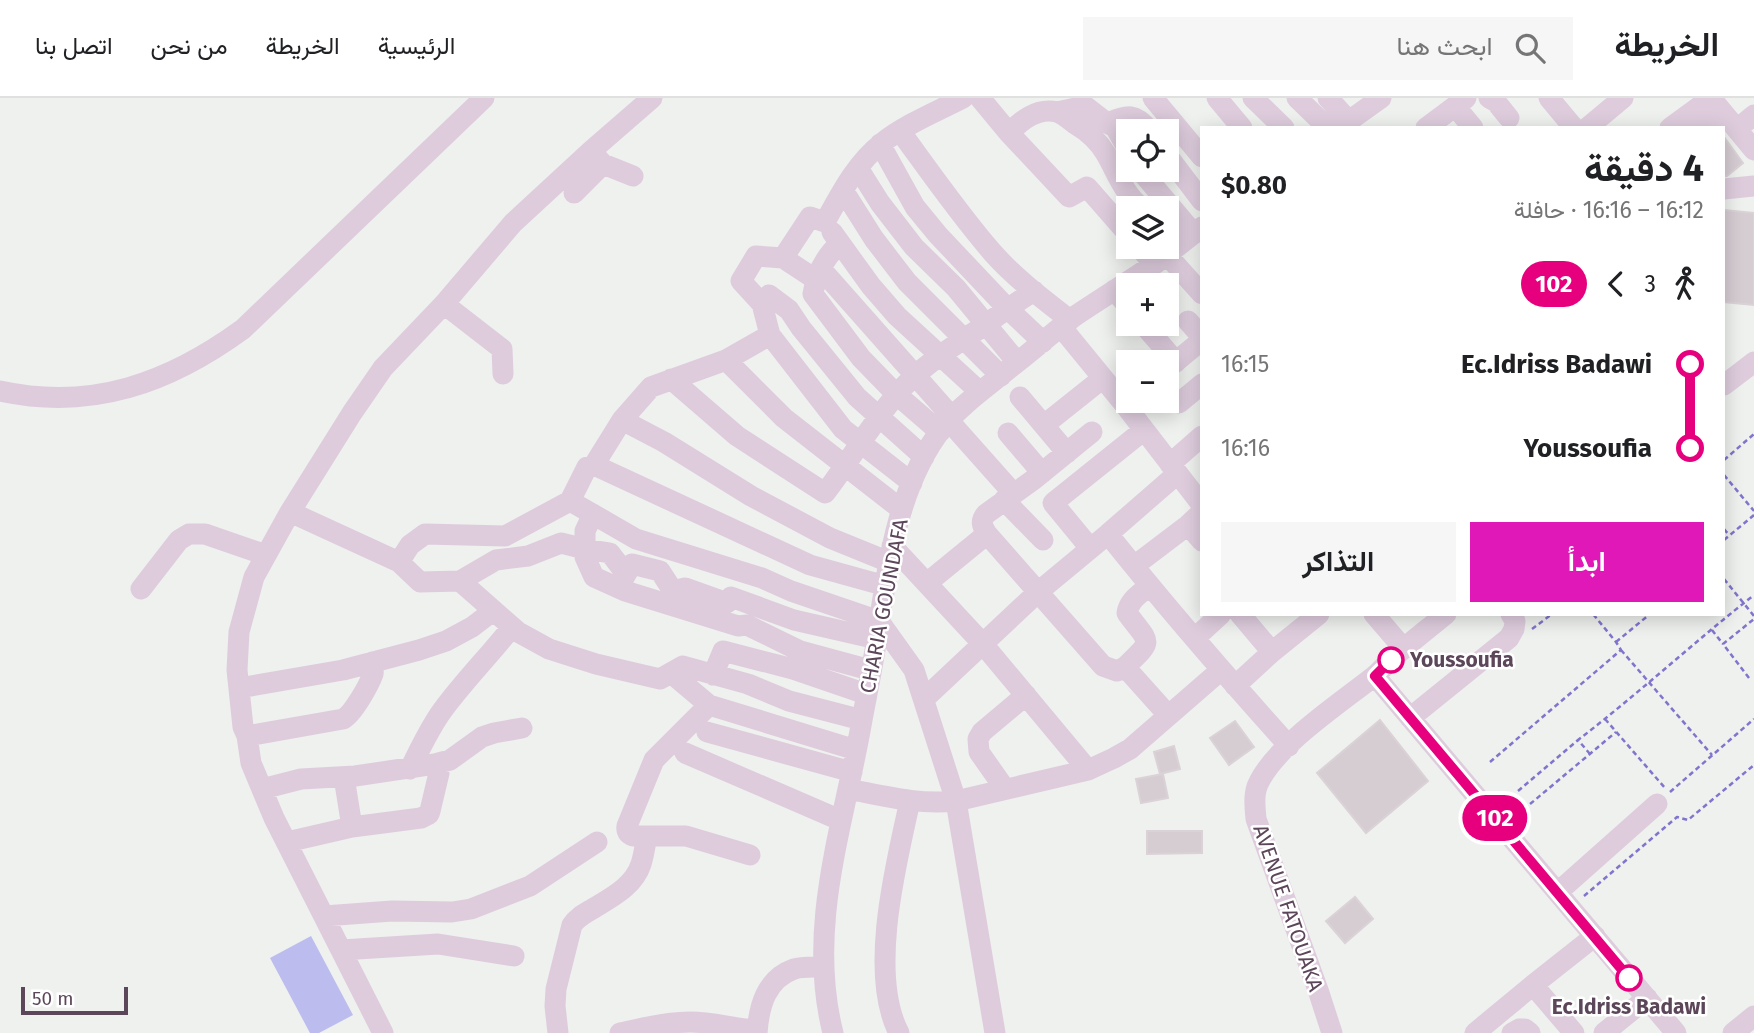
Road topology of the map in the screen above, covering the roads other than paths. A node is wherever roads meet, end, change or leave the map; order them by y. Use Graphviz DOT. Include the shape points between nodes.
graph roads {
  1 [pos="484,98"];
  2 [pos="652,98"];
  3 [pos="963,98"];
  4 [pos="980,98"];
  5 [pos="1153,98"];
  6 [pos="1217,98"];
  7 [pos="1252,98"];
  8 [pos="1297,98"];
  9 [pos="1328,98"];
  10 [pos="1489,98"];
  11 [pos="1549,98"];
  12 [pos="1623,98"];
  13 [pos="1460,102"];
  14 [pos="1714,102"];
  15 [pos="1057,112"];
  16 [pos="1361,113"];
  17 [pos="1754,115"];
  18 [pos="1509,118"];
  19 [pos="1116,119"];
  20 [pos="1117,119"];
  21 [pos="1140,119"];
  22 [pos="1107,123"];
  23 [pos="1566,125"];
  24 [pos="1240,126"];
  25 [pos="1281,126"];
  26 [pos="1326,126"];
  27 [pos="1429,126"];
  28 [pos="1472,126"];
  29 [pos="1589,126"];
  30 [pos="1673,126"];
  31 [pos="1701,126"];
  32 [pos="1116,129"];
  33 [pos="1737,129"];
  34 [pos="900,131"];
  35 [pos="1009,133"];
  36 [pos="880,144"];
  37 [pos="1754,150"];
  38 [pos="1200,155"];
  39 [pos="597,158"];
  40 [pos="858,168"];
  41 [pos="1179,171"];
  42 [pos="633,176"];
  43 [pos="1754,186"];
  44 [pos="1725,189"];
  45 [pos="843,190"];
  46 [pos="574,192"];
  47 [pos="1130,196"];
  48 [pos="1200,198"];
  49 [pos="1116,220"];
  50 [pos="825,222"];
  51 [pos="840,243"];
  52 [pos="1179,247"];
  53 [pos="783,258"];
  54 [pos="1156,259"];
  55 [pos="818,274"];
  56 [pos="1114,290"];
  57 [pos="1200,290"];
  58 [pos="1034,291"];
  59 [pos="1116,292"];
  60 [pos="444,304"];
  61 [pos="762,304"];
  62 [pos="1007,308"];
  63 [pos="1188,321"];
  64 [pos="986,324"];
  65 [pos="1066,324"];
  66 [pos="770,335"];
  67 [pos="1200,336"];
  68 [pos="964,338"];
  69 [pos="1200,340"];
  70 [pos="1043,342"];
  71 [pos="939,355"];
  72 [pos="1179,359"];
  73 [pos="726,360"];
  74 [pos="1754,362"];
  75 [pos="1009,369"];
  76 [pos="503,374"];
  77 [pos="914,375"];
  78 [pos="1727,377"];
  79 [pos="1103,378"];
  80 [pos="671,379"];
  81 [pos="1200,388"];
  82 [pos="0,391"];
  83 [pos="979,392"];
  84 [pos="1116,392"];
  85 [pos="896,394"];
  86 [pos="1020,397"];
  87 [pos="1179,403"];
  88 [pos="1134,413"];
  89 [pos="879,418"];
  90 [pos="622,420"];
  91 [pos="947,423"];
  92 [pos="1044,425"];
  93 [pos="1144,429"];
  94 [pos="1092,432"];
  95 [pos="1008,433"];
  96 [pos="1200,438"];
  97 [pos="860,442"];
  98 [pos="1067,453"];
  99 [pos="925,457"];
  100 [pos="594,465"];
  101 [pos="845,466"];
  102 [pos="1173,469"];
  103 [pos="1038,477"];
  104 [pos="912,483"];
  105 [pos="1009,497"];
  106 [pos="570,501"];
  107 [pos="1053,503"];
  108 [pos="1200,503"];
  109 [pos="902,510"];
  110 [pos="290,512"];
  111 [pos="593,514"];
  112 [pos="1195,518"];
  113 [pos="987,534"];
  114 [pos="1108,534"];
  115 [pos="1043,540"];
  116 [pos="1090,548"];
  117 [pos="585,549"];
  118 [pos="891,554"];
  119 [pos="266,555"];
  120 [pos="399,562"];
  121 [pos="1134,566"];
  122 [pos="460,581"];
  123 [pos="622,581"];
  124 [pos="927,583"];
  125 [pos="886,586"];
  126 [pos="1149,586"];
  127 [pos="141,589"];
  128 [pos="1038,592"];
  129 [pos="493,611"];
  130 [pos="1219,616"];
  131 [pos="1242,616"];
  132 [pos="1317,616"];
  133 [pos="1376,616"];
  134 [pos="1444,616"];
  135 [pos="1513,619"];
  136 [pos="512,627"];
  137 [pos="878,630"];
  138 [pos="1195,638"];
  139 [pos="982,643"];
  140 [pos="1404,649"];
  141 [pos="1272,652"];
  142 [pos="372,662"];
  143 [pos="1125,667"];
  144 [pos="870,670"];
  145 [pos="1221,670"];
  146 [pos="671,673"];
  147 [pos="713,675"];
  148 [pos="1375,676"];
  149 [pos="1235,686"];
  150 [pos="239,688"];
  151 [pos="866,694"];
  152 [pos="1026,695"];
  153 [pos="924,699"];
  154 [pos="709,705"];
  155 [pos="1168,715"];
  156 [pos="1410,718"];
  157 [pos="862,720"];
  158 [pos="522,728"];
  159 [pos="707,732"];
  160 [pos="247,736"];
  161 [pos="1289,746"];
  162 [pos="856,750"];
  163 [pos="685,753"];
  164 [pos="410,769"];
  165 [pos="1088,770"];
  166 [pos="439,774"];
  167 [pos="344,777"];
  168 [pos="850,780"];
  169 [pos="262,789"];
  170 [pos="1005,789"];
  171 [pos="909,801"];
  172 [pos="956,801"];
  173 [pos="1657,804"];
  174 [pos="840,820"];
  175 [pos="352,827"];
  176 [pos="647,836"];
  177 [pos="287,842"];
  178 [pos="597,842"];
  179 [pos="750,855"];
  180 [pos="1564,900"];
  181 [pos="324,916"];
  182 [pos="1595,936"];
  183 [pos="341,950"];
  184 [pos="514,956"];
  185 [pos="823,967"];
  186 [pos="1533,985"];
  187 [pos="1647,999"];
  188 [pos="1754,1016"];
  189 [pos="1666,1030"];
  190 [pos="757,1031"];
  191 [pos="1609,1032"];
  192 [pos="383,1033"];
  193 [pos="558,1033"];
  194 [pos="620,1033"];
  195 [pos="832,1033"];
  196 [pos="899,1033"];
  197 [pos="995,1033"];
  198 [pos="1332,1033"];
  199 [pos="1475,1033"];
  200 [pos="1512,1033"];
  201 [pos="1530,1033"];
  202 [pos="1574,1033"];
  203 [pos="1733,1033"];
  1 -- 82 [label="street" via="243,329 217,348 152,382 117,391 71,398"];
  2 -- 39 [label="street"];
  3 -- 34 [label="street"];
  4 -- 35 [label="street"];
  5 -- 38 [label="street"];
  6 -- 24 [label="street"];
  7 -- 25 [label="street"];
  8 -- 26 [label="street"];
  9 -- 16 [label="street"];
  10 -- 18 [label="street"];
  11 -- 23 [label="street"];
  12 -- 29 [label="street"];
  13 -- 27 [label="street"];
  13 -- 28 [label="street"];
  14 -- 30 [label="street"];
  14 -- 31 [label="street"];
  14 -- 33 [label="street"];
  15 -- 22 [label="street" via="1085,106"];
  15 -- 35 [label="street" via="1040,112"];
  15 -- 47 [label="street" via="1086,130 1105,151"];
  17 -- 33 [label="street"];
  19 -- 22 [label="street"];
  20 -- 21 [label="street" via="1127,115"];
  22 -- 32 [label="street"];
  33 -- 37 [label="street"];
  34 -- 36 [label="street"];
  34 -- 58 [label="street" via="994,254"];
  35 -- 49 [label="street" via="1069,197 1087,187"];
  36 -- 40 [label="street"];
  36 -- 62 [label="street" via="915,207"];
  39 -- 42 [label="street"];
  39 -- 46 [label="street"];
  39 -- 60 [label="street" via="513,223"];
  40 -- 45 [label="street"];
  40 -- 64 [label="street" via="914,247"];
  41 -- 48 [label="street"];
  43 -- 44 [label="street"];
  45 -- 50 [label="street"];
  45 -- 68 [label="street" via="907,282"];
  50 -- 51 [label="street"];
  50 -- 53 [label="street" via="810,217"];
  51 -- 55 [label="street"];
  51 -- 71 [label="street" via="897,316"];
  52 -- 57 [label="street"];
  53 -- 55 [label="street"];
  53 -- 61 [label="street" via="756,256 741,281"];
  54 -- 56 [label="street, CHARIA GOUNDAFA"];
  55 -- 77 [label="street"];
  55 -- 85 [label="street" via="813,295 860,358"];
  56 -- 59 [label="street"];
  56 -- 65 [label="street, CHARIA GOUNDAFA"];
  58 -- 62 [label="street"];
  58 -- 65 [label="street"];
  60 -- 76 [label="street" via="502,349"];
  60 -- 110 [label="street" via="383,369"];
  61 -- 66 [label="street"];
  61 -- 89 [label="street" via="769,295 789,310"];
  62 -- 64 [label="street"];
  62 -- 70 [label="street"];
  63 -- 67 [label="street"];
  64 -- 68 [label="street"];
  64 -- 75 [label="street"];
  65 -- 70 [label="street, CHARIA GOUNDAFA"];
  65 -- 79 [label="street"];
  66 -- 73 [label="street"];
  66 -- 97 [label="street" via="843,429"];
  68 -- 71 [label="street"];
  68 -- 75 [label="street"];
  69 -- 72 [label="street"];
  70 -- 75 [label="street, CHARIA GOUNDAFA"];
  71 -- 77 [label="street"];
  71 -- 83 [label="street"];
  73 -- 80 [label="street"];
  73 -- 101 [label="street" via="784,418"];
  74 -- 78 [label="street"];
  75 -- 83 [label="street, CHARIA GOUNDAFA"];
  77 -- 85 [label="street"];
  77 -- 91 [label="street"];
  79 -- 84 [label="street"];
  79 -- 92 [label="street"];
  80 -- 90 [label="street" via="651,387"];
  80 -- 101 [label="street" via="737,436 825,493"];
  81 -- 87 [label="street"];
  83 -- 91 [label="street, CHARIA GOUNDAFA"];
  85 -- 89 [label="street"];
  85 -- 91 [label="street"];
  86 -- 92 [label="street"];
  88 -- 93 [label="street"];
  89 -- 97 [label="street"];
  89 -- 99 [label="street"];
  90 -- 100 [label="street"];
  90 -- 118 [label="street" via="830,538"];
  91 -- 99 [label="street, CHARIA GOUNDAFA"];
  91 -- 105 [label="street"];
  92 -- 98 [label="street"];
  93 -- 102 [label="street"];
  93 -- 107 [label="street"];
  94 -- 98 [label="street"];
  95 -- 103 [label="street"];
  96 -- 102 [label="street"];
  97 -- 101 [label="street"];
  97 -- 104 [label="street"];
  98 -- 103 [label="street"];
  99 -- 104 [label="street, CHARIA GOUNDAFA"];
  100 -- 106 [label="street" via="587,467"];
  100 -- 125 [label="street" via="810,565"];
  101 -- 109 [label="street"];
  102 -- 108 [label="street"];
  102 -- 114 [label="street"];
  103 -- 105 [label="street"];
  103 -- 107 [label="street"];
  104 -- 109 [label="street, CHARIA GOUNDAFA"];
  105 -- 113 [label="street" via="983,517"];
  105 -- 115 [label="street"];
  106 -- 111 [label="street"];
  106 -- 120 [label="street" via="505,536 425,534 410,545"];
  107 -- 116 [label="street"];
  109 -- 118 [label="street, CHARIA GOUNDAFA"];
  110 -- 119 [label="street"];
  110 -- 120 [label="street"];
  111 -- 117 [label="street" via="585,531"];
  111 -- 137 [label="street" via="636,539 762,578"];
  112 -- 121 [label="street"];
  113 -- 124 [label="street"];
  113 -- 128 [label="street"];
  114 -- 116 [label="street"];
  114 -- 121 [label="street"];
  116 -- 128 [label="street"];
  117 -- 122 [label="street" via="561,542 528,556 496,561"];
  117 -- 123 [label="street" via="610,553"];
  118 -- 124 [label="street"];
  118 -- 125 [label="street, CHARIA GOUNDAFA"];
  119 -- 127 [label="street" via="205,534 189,534 179,540"];
  119 -- 150 [label="street" via="254,578 239,632"];
  120 -- 122 [label="street" via="420,582"];
  121 -- 126 [label="street"];
  122 -- 129 [label="street"];
  123 -- 137 [label="street" via="632,564 660,571 673,591 685,588 727,603 731,597 794,620"];
  123 -- 144 [label="street" via="738,626 747,625 800,651"];
  124 -- 139 [label="street"];
  125 -- 137 [label="street, CHARIA GOUNDAFA"];
  126 -- 138 [label="street"];
  126 -- 143 [label="street" via="1128,607 1127,613 1146,643"];
  128 -- 139 [label="street"];
  128 -- 143 [label="street" via="1103,666 1117,671"];
  129 -- 136 [label="street"];
  129 -- 142 [label="street" via="446,641"];
  130 -- 138 [label="street"];
  131 -- 141 [label="street"];
  132 -- 141 [label="street"];
  133 -- 140 [label="street"];
  134 -- 140 [label="street, AVENUE FATOUAKA"];
  135 -- 156 [label="street" via="1514,629 1508,638"];
  136 -- 146 [label="street" via="549,649 596,664 660,679"];
  136 -- 164 [label="street" via="442,712"];
  137 -- 144 [label="street, CHARIA GOUNDAFA"];
  137 -- 153 [label="street" via="914,670"];
  138 -- 145 [label="street"];
  139 -- 152 [label="street"];
  139 -- 153 [label="street"];
  140 -- 148 [label="street, AVENUE FATOUAKA"];
  141 -- 149 [label="street"];
  142 -- 150 [label="street"];
  142 -- 160 [label="street" via="372,676 347,717"];
  143 -- 155 [label="street"];
  144 -- 151 [label="street, CHARIA GOUNDAFA"];
  145 -- 149 [label="street"];
  145 -- 155 [label="street"];
  146 -- 147 [label="street" via="683,666"];
  146 -- 154 [label="street"];
  147 -- 151 [label="street" via="723,651"];
  147 -- 157 [label="street"];
  148 -- 156 [label="street"];
  148 -- 161 [label="street, AVENUE FATOUAKA"];
  149 -- 161 [label="street"];
  150 -- 160 [label="street"];
  151 -- 157 [label="street, CHARIA GOUNDAFA"];
  152 -- 165 [label="street"];
  152 -- 170 [label="street" via="978,739 979,752"];
  153 -- 172 [label="street"];
  154 -- 162 [label="street"];
  154 -- 176 [label="street" via="654,760 626,830 629,835"];
  155 -- 165 [label="street" via="1130,748"];
  156 -- 180 [label="street"];
  157 -- 162 [label="street, CHARIA GOUNDAFA"];
  158 -- 164 [label="street" via="482,737 450,760"];
  159 -- 168 [label="street"];
  160 -- 169 [label="street" via="251,763"];
  161 -- 198 [label="street, AVENUE FATOUAKA" via="1257,785 1256,819"];
  162 -- 168 [label="street, CHARIA GOUNDAFA"];
  163 -- 174 [label="street"];
  164 -- 167 [label="street"];
  165 -- 170 [label="street"];
  166 -- 175 [label="street" via="426,816"];
  167 -- 169 [label="street" via="300,779"];
  167 -- 175 [label="street"];
  168 -- 171 [label="street"];
  168 -- 174 [label="street, CHARIA GOUNDAFA"];
  169 -- 177 [label="street"];
  170 -- 172 [label="street"];
  171 -- 172 [label="street"];
  171 -- 196 [label="street" via="885,946 889,1003"];
  172 -- 197 [label="street"];
  173 -- 180 [label="street"];
  174 -- 185 [label="street, CHARIA GOUNDAFA" via="823,932"];
  175 -- 177 [label="street"];
  176 -- 179 [label="street" via="686,836"];
  176 -- 193 [label="street" via="636,875 619,893 572,925 556,989"];
  177 -- 181 [label="street"];
  178 -- 181 [label="street" via="530,886 471,909"];
  180 -- 182 [label="street"];
  181 -- 183 [label="street"];
  182 -- 186 [label="street"];
  182 -- 187 [label="street"];
  183 -- 184 [label="street" via="438,944"];
  183 -- 192 [label="street"];
  185 -- 190 [label="street" via="792,970 776,981 763,999"];
  185 -- 195 [label="street, CHARIA GOUNDAFA"];
  186 -- 199 [label="street"];
  186 -- 202 [label="street"];
  187 -- 189 [label="street"];
  187 -- 191 [label="street"];
  188 -- 203 [label="street"];
  190 -- 194 [label="street" via="683,1022"];
  200 -- 201 [label="street" via="1523,1029"];
}
